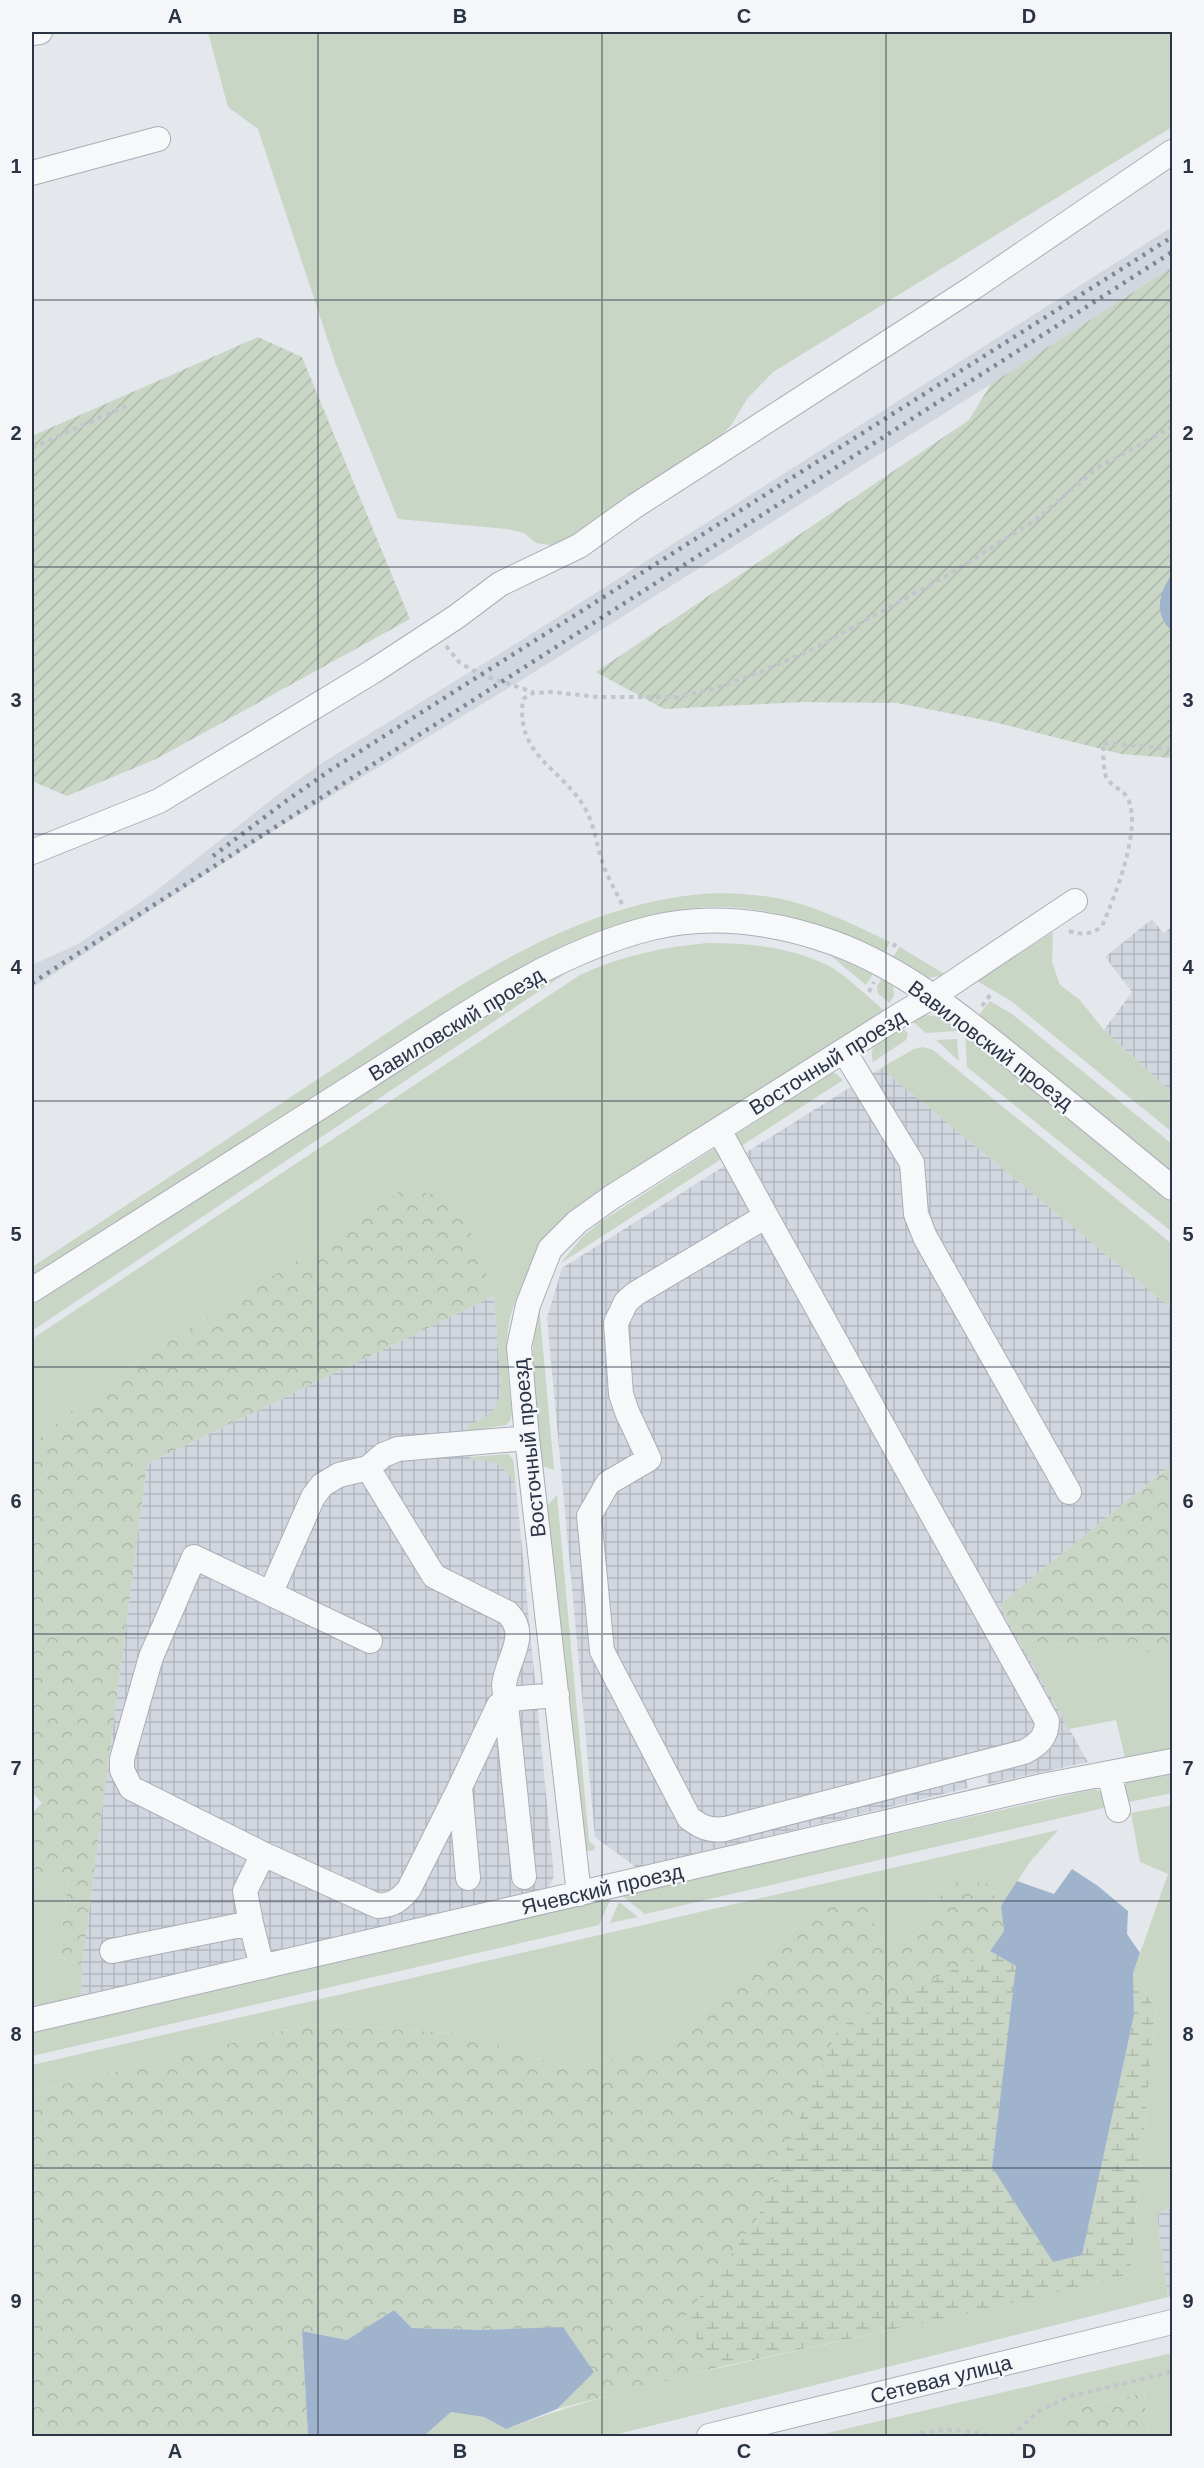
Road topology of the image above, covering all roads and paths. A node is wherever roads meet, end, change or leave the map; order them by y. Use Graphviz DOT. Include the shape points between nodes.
graph roads {
  1 [pos="39,32"];
  2 [pos="32,33"];
  3 [pos="158,139"];
  4 [pos="1173,152"];
  5 [pos="32,173"];
  6 [pos="126,405"];
  7 [pos="1173,427"];
  8 [pos="32,448"];
  9 [pos="432,631"];
  10 [pos="533,693"];
  11 [pos="1173,748"];
  12 [pos="32,852"];
  13 [pos="1075,902"];
  14 [pos="622,904"];
  15 [pos="1043,922"];
  16 [pos="933,996"];
  17 [pos="844,1052"];
  18 [pos="719,1130"];
  19 [pos="1173,1188"];
  20 [pos="766,1216"];
  21 [pos="32,1290"];
  22 [pos="526,1438"];
  23 [pos="368,1468"];
  24 [pos="1069,1492"];
  25 [pos="271,1592"];
  26 [pos="370,1641"];
  27 [pos="557,1695"];
  28 [pos="507,1699"];
  29 [pos="1173,1761"];
  30 [pos="974,1765"];
  31 [pos="1109,1773"];
  32 [pos="460,1787"];
  33 [pos="982,1801"];
  34 [pos="1118,1810"];
  35 [pos="263,1854"];
  36 [pos="524,1876"];
  37 [pos="468,1878"];
  38 [pos="579,1894"];
  39 [pos="251,1923"];
  40 [pos="112,1951"];
  41 [pos="262,1967"];
  42 [pos="32,2020"];
  43 [pos="1173,2322"];
  44 [pos="1173,2372"];
  45 [pos="709,2436"];
  46 [pos="912,2436"];
  47 [pos="988,2436"];
  48 [pos="1011,2436"];
  1 -- 2 [label="street"];
  3 -- 5 [label="street"];
  4 -- 9 [label="street" via="579,546 500,584"];
  6 -- 8 [label="path"];
  7 -- 10 [label="path" via="1097,468 1036,519 948,575 815,648 758,673 678,697"];
  9 -- 10 [label="path" via="460,663"];
  9 -- 12 [label="street" via="372,672 159,801"];
  10 -- 14 [label="path" via="523,699 520,717 528,740 537,756 577,795 587,812 604,868"];
  11 -- 15 [label="path" via="1103,743 1106,776 1128,798 1132,814 1126,858 1108,912 1094,933 1078,934"];
  13 -- 15 [label="street, Восточный проезд"];
  15 -- 16 [label="street, Восточный проезд"];
  16 -- 17 [label="street, Восточный проезд"];
  16 -- 19 [label="street, Вавиловский проезд"];
  16 -- 21 [label="street, Вавиловский проезд" via="837,944 786,928 735,920 693,922 652,928 604,943 502,992"];
  17 -- 18 [label="street, Восточный проезд"];
  17 -- 24 [label="street" via="912,1163 916,1214 925,1237"];
  18 -- 20 [label="street"];
  18 -- 22 [label="street, Восточный проезд" via="612,1197 577,1222 550,1249 528,1305 519,1347"];
  20 -- 30 [label="street" via="1047,1721 1047,1731 1036,1746"];
  20 -- 30 [label="street" via="635,1294 620,1312 616,1323 621,1394 649,1460 608,1483 589,1516 602,1651 689,1818 701,1827 725,1829"];
  22 -- 23 [label="street" via="398,1449"];
  22 -- 27 [label="street, Восточный проезд"];
  23 -- 25 [label="street" via="339,1475 322,1485"];
  23 -- 28 [label="street" via="434,1576 508,1613 516,1621 519,1632 504,1685"];
  25 -- 26 [label="street"];
  25 -- 35 [label="street" via="194,1557 151,1658 122,1759 122,1770 131,1788"];
  27 -- 28 [label="street"];
  27 -- 38 [label="street, Восточный проезд"];
  28 -- 32 [label="street" via="499,1706"];
  28 -- 36 [label="street"];
  29 -- 31 [label="street, Ячевский проезд"];
  30 -- 33 [label="street"];
  31 -- 33 [label="street, Ячевский проезд"];
  31 -- 34 [label="street"];
  32 -- 35 [label="street" via="409,1889 400,1900 388,1905 367,1904"];
  32 -- 37 [label="street"];
  33 -- 38 [label="street, Ячевский проезд"];
  35 -- 39 [label="street" via="245,1892"];
  38 -- 41 [label="street, Ячевский проезд"];
  39 -- 40 [label="street"];
  39 -- 41 [label="street"];
  41 -- 42 [label="street, Ячевский проезд"];
  43 -- 45 [label="street, Сетевая улица"];
  44 -- 48 [label="path" via="1071,2396 1039,2411"];
  46 -- 47 [label="path" via="941,2431"];
}
